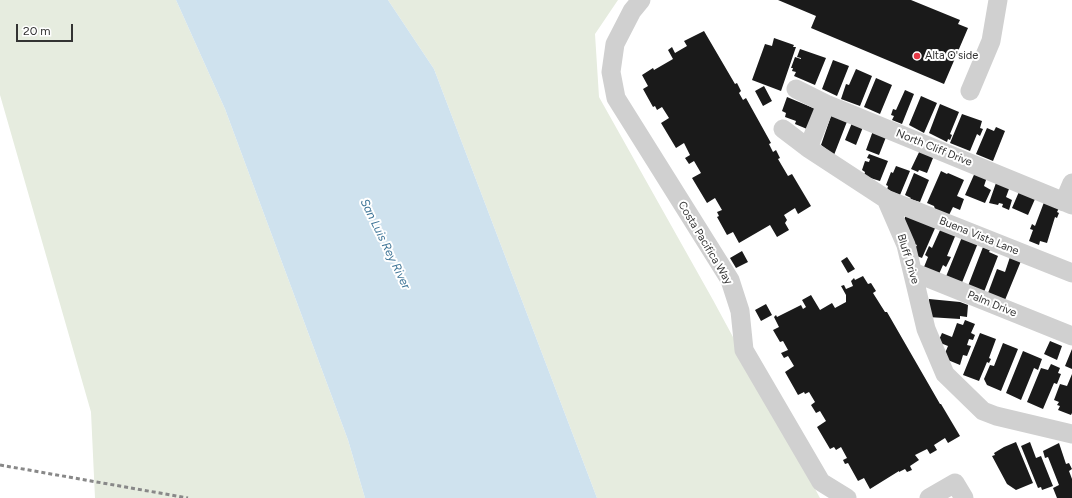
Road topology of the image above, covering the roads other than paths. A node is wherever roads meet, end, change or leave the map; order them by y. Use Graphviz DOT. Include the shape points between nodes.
graph roads {
  1 [pos="640,0"];
  2 [pos="998,0"];
  3 [pos="796,89"];
  4 [pos="970,91"];
  5 [pos="826,104"];
  6 [pos="783,129"];
  7 [pos="808,148"];
  8 [pos="1072,183"];
  9 [pos="886,199"];
  10 [pos="1068,203"];
  11 [pos="913,272"];
  12 [pos="1072,273"];
  13 [pos="1072,336"];
  14 [pos="1072,434"];
  15 [pos="847,498"];
  16 [pos="929,498"];
  17 [pos="964,498"];
  1 -- 15 [label="street, Costa Pacifica Way" via="615,44 611,72 616,98 730,280 740,311 744,350 821,482"];
  2 -- 4 [label="street" via="991,41"];
  3 -- 5 [label="street, North Cliff Drive"];
  5 -- 7 [label="street"];
  5 -- 10 [label="street, North Cliff Drive"];
  6 -- 7 [label="street"];
  7 -- 9 [label="street"];
  8 -- 10 [label="street"];
  9 -- 11 [label="street, Bluff Drive" via="906,245"];
  9 -- 12 [label="street, Buena Vista Lane"];
  11 -- 13 [label="street, Palm Drive"];
  11 -- 14 [label="street, Bluff Drive" via="926,329 945,374 983,411"];
  16 -- 17 [label="street" via="955,483"];
}
